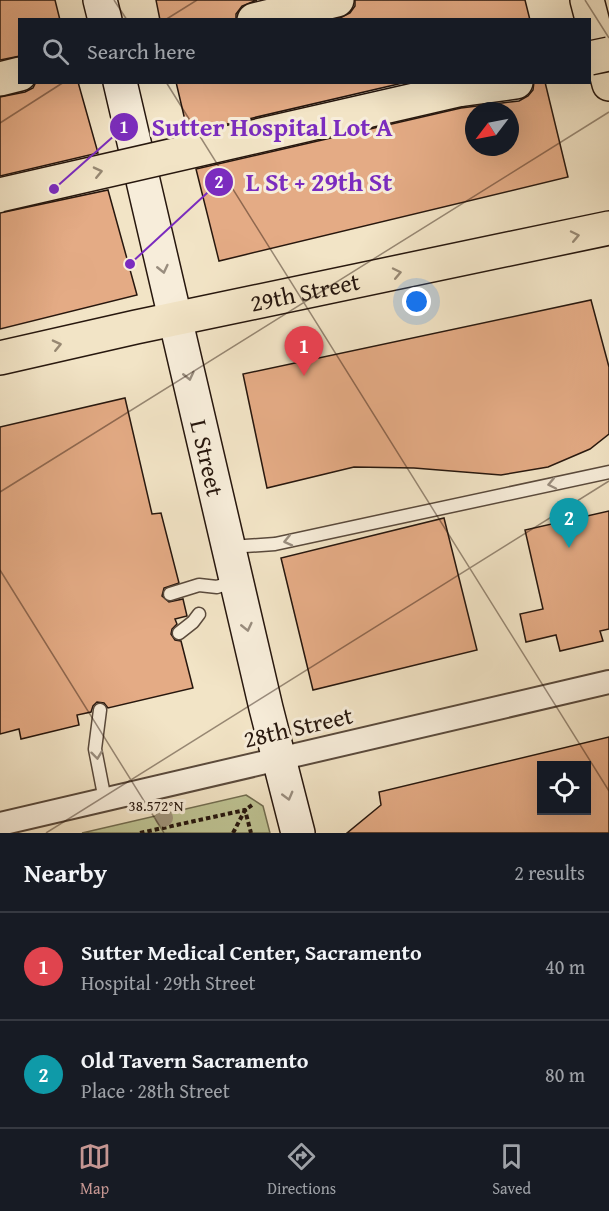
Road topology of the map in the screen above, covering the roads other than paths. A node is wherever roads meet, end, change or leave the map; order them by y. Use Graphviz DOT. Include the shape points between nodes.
graph roads {
  1 [pos="100,0"];
  2 [pos="337,0"];
  3 [pos="587,0"];
  4 [pos="104,18"];
  5 [pos="262,18"];
  6 [pos="609,54"];
  7 [pos="591,58"];
  8 [pos="609,71"];
  9 [pos="18,74"];
  10 [pos="591,74"];
  11 [pos="0,79"];
  12 [pos="120,84"];
  13 [pos="494,84"];
  14 [pos="609,84"];
  15 [pos="473,86"];
  16 [pos="0,195"];
  17 [pos="609,228"];
  18 [pos="175,319"];
  19 [pos="0,358"];
  20 [pos="609,472"];
  21 [pos="229,548"];
  22 [pos="222,588"];
  23 [pos="170,594"];
  24 [pos="199,614"];
  25 [pos="179,633"];
  26 [pos="609,682"];
  27 [pos="100,710"];
  28 [pos="278,759"];
  29 [pos="105,800"];
  30 [pos="0,824"];
  31 [pos="298,833"];
  1 -- 4 [label="main road"];
  2 -- 5 [label="main road"];
  3 -- 14 [label="main road"];
  6 -- 7 [label="main road, bridge"];
  8 -- 10 [label="main road"];
  9 -- 11 [label="main road"];
  12 -- 18 [label="main road, L Street, one-way"];
  13 -- 15 [label="main road"];
  16 -- 15 [label="main road, one-way, bridge"];
  18 -- 17 [label="main road, 29th Street, one-way"];
  19 -- 18 [label="main road, 29th Street, one-way"];
  18 -- 21 [label="main road, L Street, one-way"];
  20 -- 21 [label="lane, one-way" via="275,544"];
  21 -- 22 [label="main road, L Street"];
  22 -- 23 [label="lane" via="199,585"];
  22 -- 28 [label="main road, L Street, one-way"];
  24 -- 25 [label="lane"];
  26 -- 28 [label="street, 28th Street"];
  27 -- 29 [label="lane, one-way" via="95,749"];
  28 -- 29 [label="street, 28th Street"];
  28 -- 31 [label="main road, L Street, one-way"];
  29 -- 30 [label="street, 28th Street"];
}
